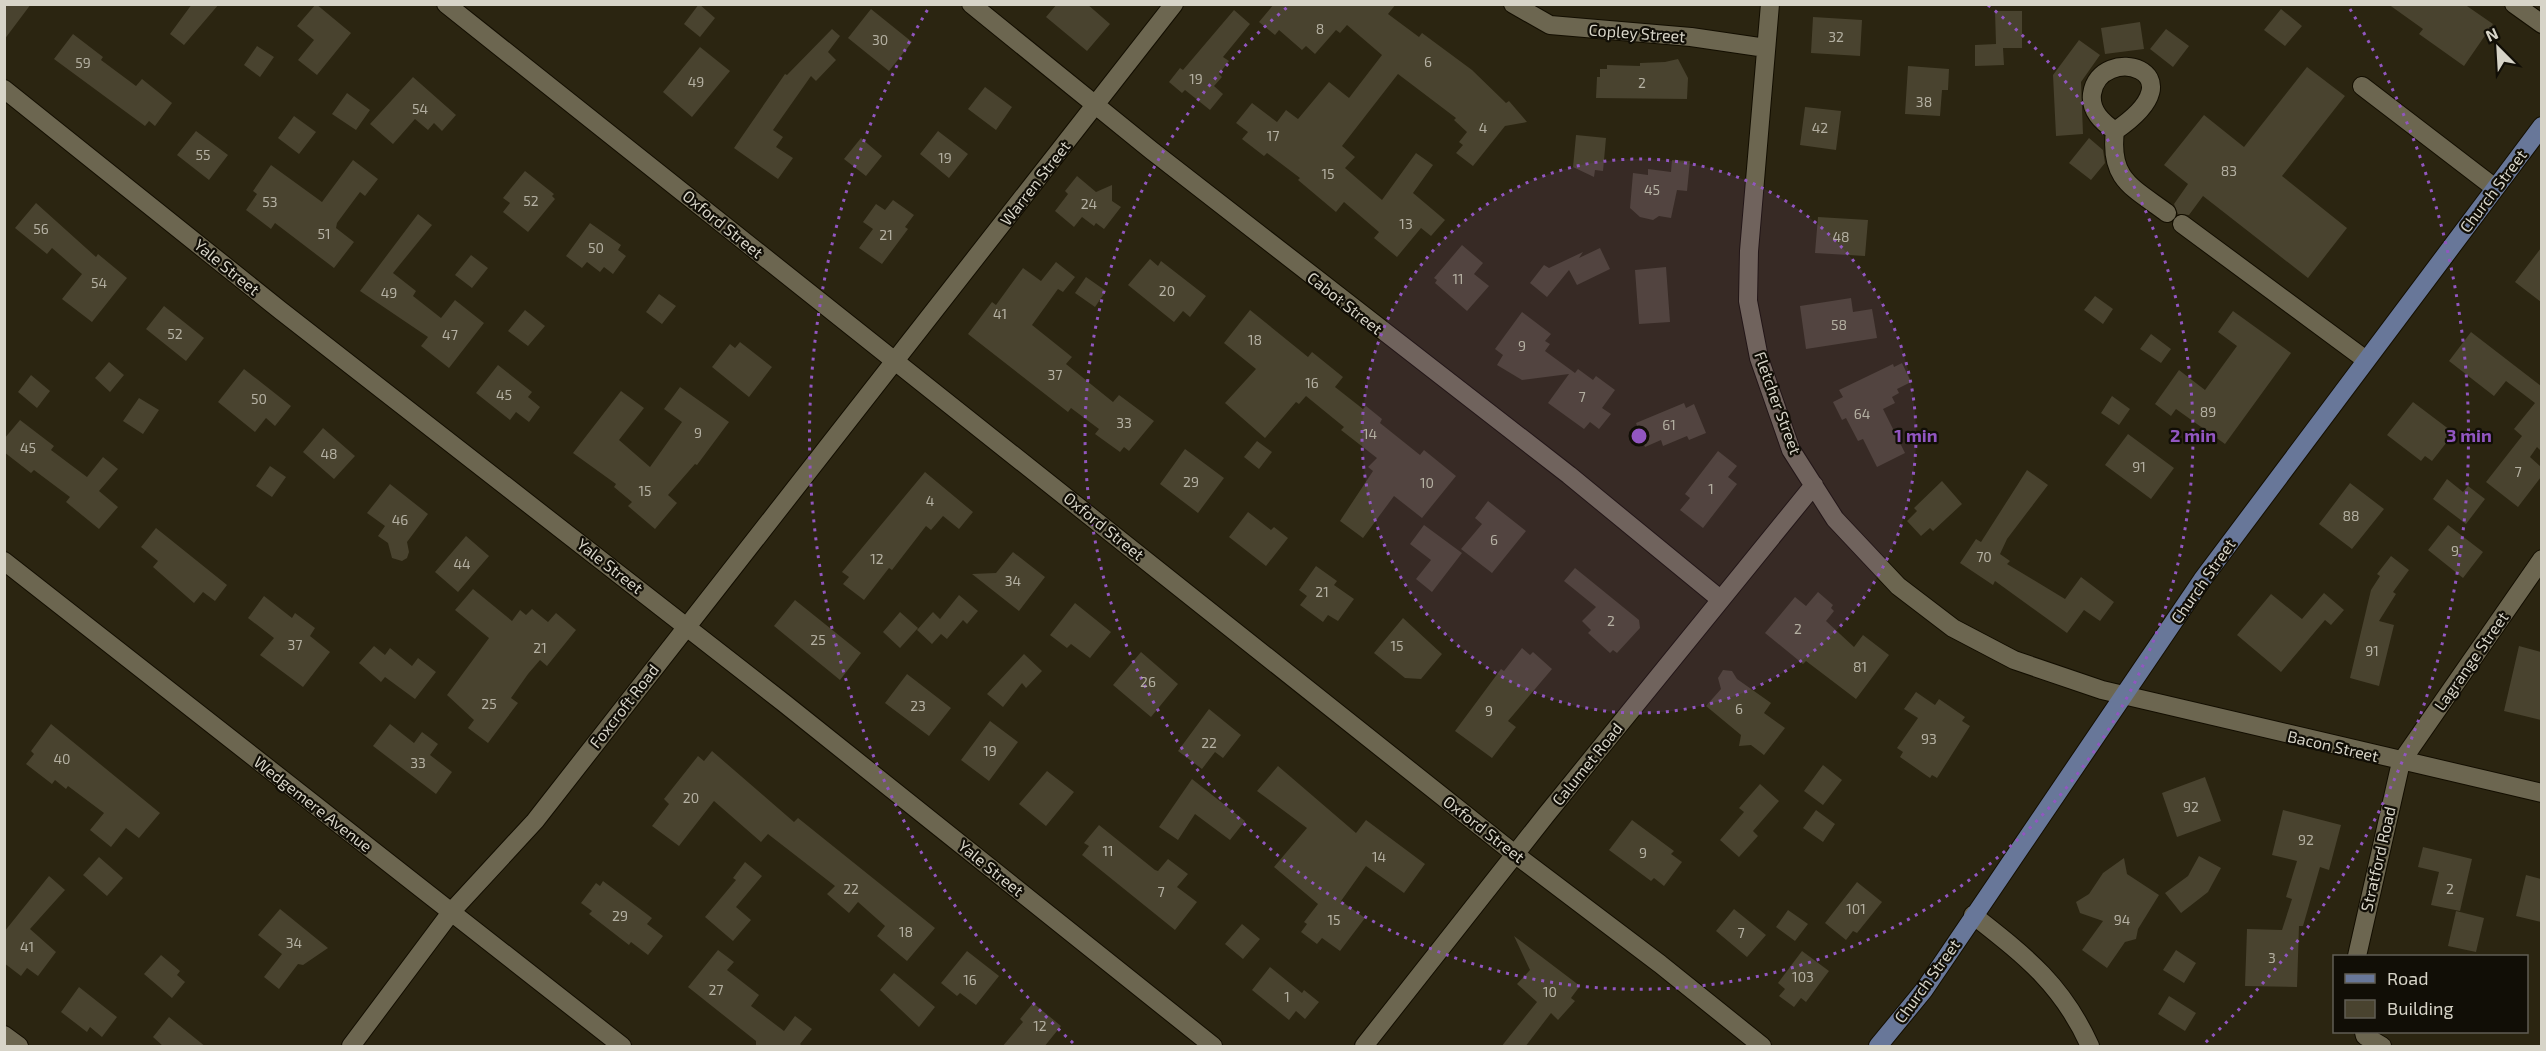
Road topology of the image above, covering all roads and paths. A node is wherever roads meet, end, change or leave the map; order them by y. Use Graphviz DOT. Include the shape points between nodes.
graph roads {
  1 [pos="446,4"];
  2 [pos="971,4"];
  3 [pos="1174,4"];
  4 [pos="1513,4"];
  5 [pos="1770,4"];
  6 [pos="2514,4"];
  7 [pos="2541,24"];
  8 [pos="1766,48"];
  9 [pos="2362,86"];
  10 [pos="4,89"];
  11 [pos="1096,105"];
  12 [pos="2541,126"];
  13 [pos="2115,131"];
  14 [pos="2495,188"];
  15 [pos="2167,213"];
  16 [pos="2182,224"];
  17 [pos="2366,360"];
  18 [pos="894,361"];
  19 [pos="1814,485"];
  20 [pos="2541,559"];
  21 [pos="4,561"];
  22 [pos="1720,599"];
  23 [pos="686,626"];
  24 [pos="2125,697"];
  25 [pos="2402,762"];
  26 [pos="2541,793"];
  27 [pos="1516,855"];
  28 [pos="452,911"];
  29 [pos="1973,915"];
  30 [pos="2357,955"];
  31 [pos="2364,1033"];
  32 [pos="4,1035"];
  33 [pos="19,1047"];
  34 [pos="351,1047"];
  35 [pos="622,1047"];
  36 [pos="1213,1047"];
  37 [pos="1364,1047"];
  38 [pos="1762,1047"];
  39 [pos="1878,1047"];
  40 [pos="2090,1047"];
  41 [pos="2382,1047"];
  1 -- 18 [label="street, Oxford Street"];
  2 -- 11 [label="street, Cabot Street"];
  3 -- 11 [label="street, Warren Street"];
  4 -- 8 [label="street, Copley Street" via="1550,25"];
  5 -- 8 [label="street, Fletcher Street"];
  6 -- 7 [label="street"];
  8 -- 19 [label="street, Fletcher Street" via="1748,301 1760,358 1791,450"];
  9 -- 14 [label="street"];
  10 -- 23 [label="street, Yale Street"];
  11 -- 18 [label="street, Warren Street"];
  11 -- 22 [label="street, Cabot Street" via="1569,475"];
  12 -- 14 [label="main road, Church Street"];
  13 -- 15 [label="street" via="2114,159 2123,180"];
  14 -- 17 [label="main road, Church Street"];
  16 -- 17 [label="street"];
  17 -- 24 [label="main road, Church Street" via="2202,580"];
  18 -- 23 [label="street, Foxcroft Road"];
  18 -- 27 [label="street, Oxford Street"];
  19 -- 22 [label="street, Calumet Road"];
  19 -- 24 [label="street, Fletcher Street" via="1835,519 1898,586 1953,628 2014,660"];
  20 -- 25 [label="street, Lagrange Street"];
  21 -- 28 [label="street, Wedgemere Avenue"];
  22 -- 27 [label="street, Calumet Road"];
  23 -- 28 [label="street, Foxcroft Road" via="535,821"];
  23 -- 36 [label="street, Yale Street"];
  24 -- 25 [label="street, Bacon Street"];
  24 -- 29 [label="main road, Church Street"];
  25 -- 26 [label="street, Bacon Street"];
  25 -- 30 [label="street, Stratford Road"];
  27 -- 37 [label="street, Calumet Road"];
  27 -- 38 [label="street, Oxford Street"];
  28 -- 34 [label="street, Foxcroft Road"];
  28 -- 35 [label="street, Wedgemere Avenue"];
  29 -- 39 [label="main road, Church Street" via="1924,990"];
  29 -- 40 [label="street" via="2052,982"];
  31 -- 41 [label="street"];
  32 -- 33 [label="street"];
}
